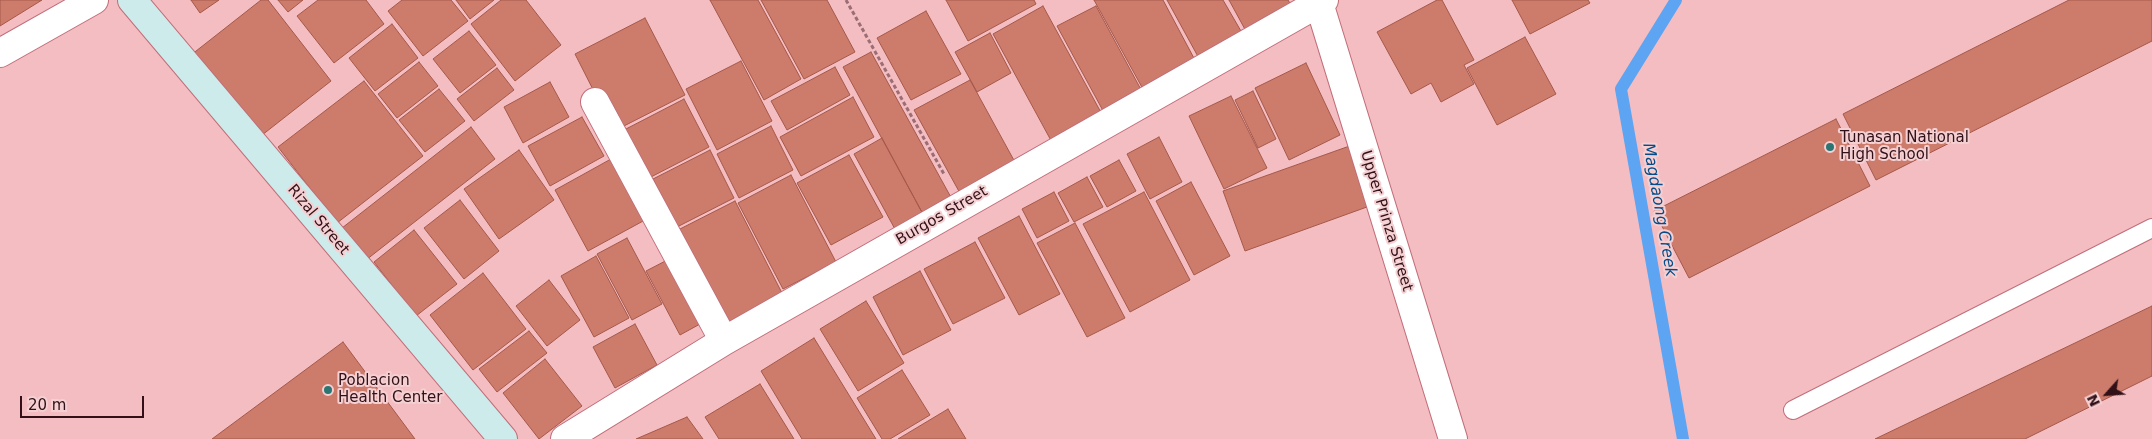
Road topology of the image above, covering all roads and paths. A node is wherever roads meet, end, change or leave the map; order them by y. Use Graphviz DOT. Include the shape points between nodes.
graph roads {
  1 [pos="94,0"];
  2 [pos="132,0"];
  3 [pos="846,0"];
  4 [pos="1321,1"];
  5 [pos="0,53"];
  6 [pos="595,102"];
  7 [pos="962,205"];
  8 [pos="2152,228"];
  9 [pos="724,341"];
  10 [pos="1793,410"];
  11 [pos="504,439"];
  12 [pos="565,439"];
  13 [pos="1453,439"];
  1 -- 5 [label="street"];
  2 -- 11 [label="main road, Rizal Street"];
  3 -- 7 [label="path"];
  4 -- 7 [label="street, Burgos Street"];
  4 -- 13 [label="street, Upper Prinza Street"];
  6 -- 9 [label="street"];
  7 -- 9 [label="street, Burgos Street"];
  8 -- 10 [label="lane"];
  9 -- 12 [label="street, Burgos Street"];
}
